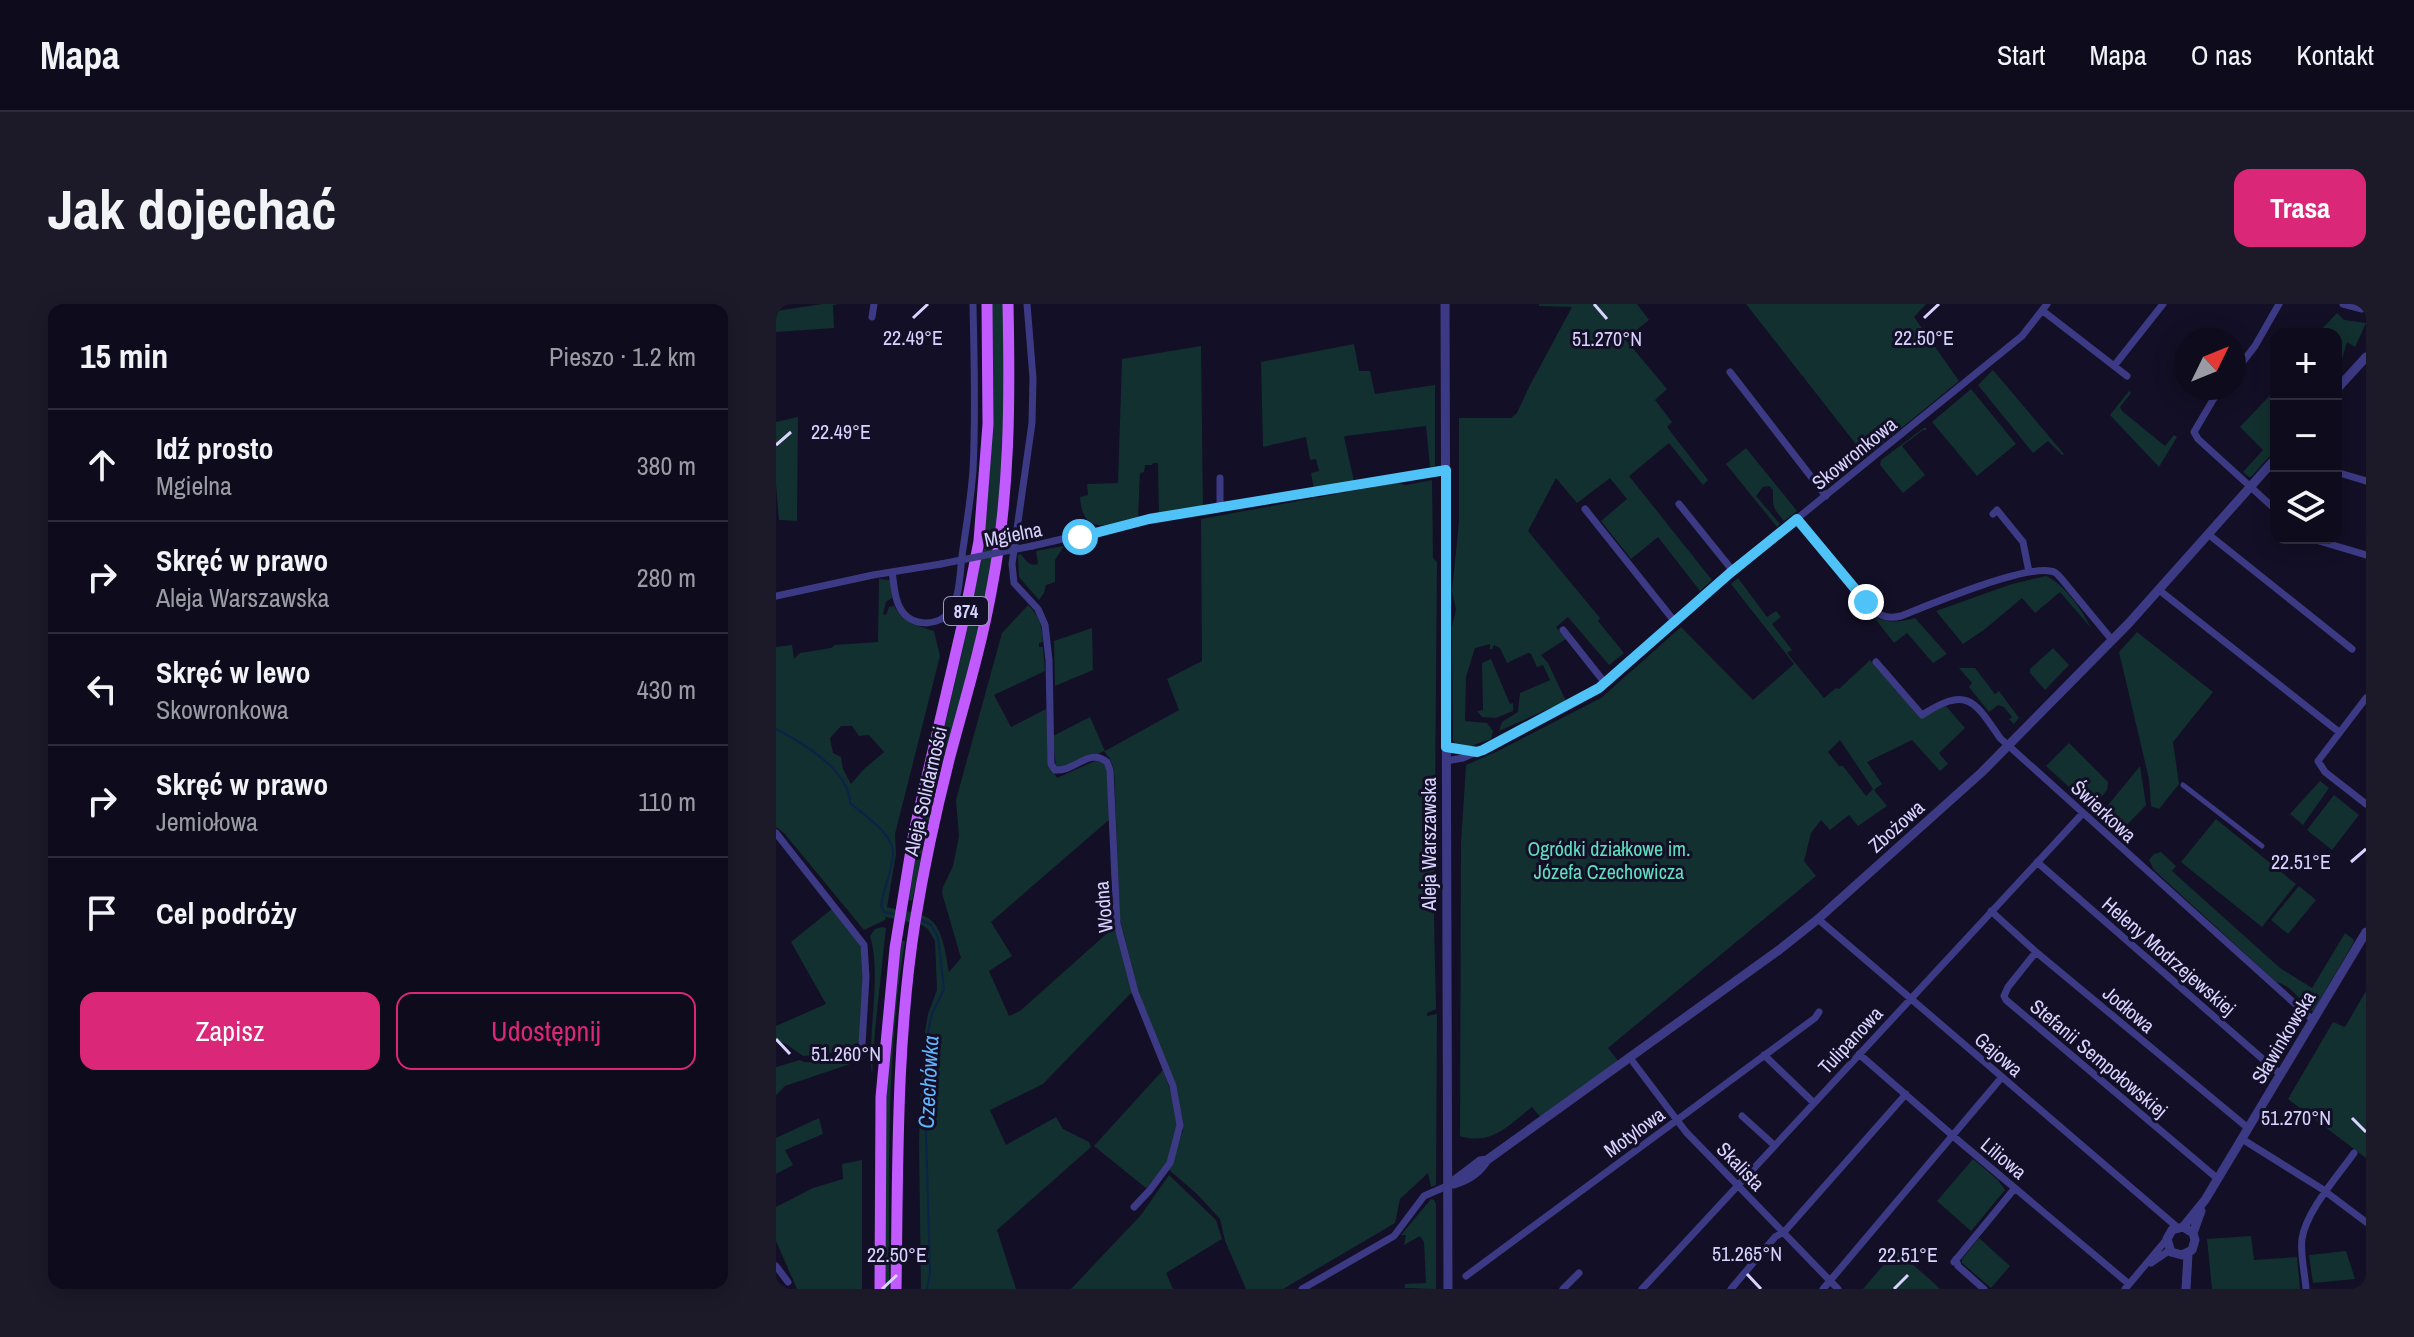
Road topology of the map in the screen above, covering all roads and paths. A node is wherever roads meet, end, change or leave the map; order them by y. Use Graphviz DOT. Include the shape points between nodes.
graph roads {
  1 [pos="874,304"];
  2 [pos="973,304"];
  3 [pos="987,304"];
  4 [pos="1008,304"];
  5 [pos="1027,304"];
  6 [pos="1445,304"];
  7 [pos="2163,304"];
  8 [pos="2279,304"];
  9 [pos="2343,304"];
  10 [pos="2365,306"];
  11 [pos="2045,307"];
  12 [pos="872,317"];
  13 [pos="2366,357"];
  14 [pos="2246,358"];
  15 [pos="2114,366"];
  16 [pos="1730,372"];
  17 [pos="2127,376"];
  18 [pos="2342,383"];
  19 [pos="2213,400"];
  20 [pos="2270,465"];
  21 [pos="1446,470"];
  22 [pos="2342,474"];
  23 [pos="1220,478"];
  24 [pos="2366,481"];
  25 [pos="2250,487"];
  26 [pos="1826,496"];
  27 [pos="1679,504"];
  28 [pos="2270,505"];
  29 [pos="1220,508"];
  30 [pos="1585,509"];
  31 [pos="1993,514"];
  32 [pos="1797,519"];
  33 [pos="2208,534"];
  34 [pos="2329,544"];
  35 [pos="2366,555"];
  36 [pos="1733,571"];
  37 [pos="892,572"];
  38 [pos="2029,572"];
  39 [pos="2159,590"];
  40 [pos="776,596"];
  41 [pos="1675,622"];
  42 [pos="1563,630"];
  43 [pos="2112,640"];
  44 [pos="2352,649"];
  45 [pos="1876,662"];
  46 [pos="1605,683"];
  47 [pos="2366,698"];
  48 [pos="2339,732"];
  49 [pos="2008,745"];
  50 [pos="1446,747"];
  51 [pos="1477,752"];
  52 [pos="1446,761"];
  53 [pos="2183,785"];
  54 [pos="2366,804"];
  55 [pos="2083,813"];
  56 [pos="776,833"];
  57 [pos="2262,846"];
  58 [pos="2037,862"];
  59 [pos="1991,911"];
  60 [pos="1818,919"];
  61 [pos="2366,932"];
  62 [pos="2036,952"];
  63 [pos="1910,999"];
  64 [pos="1819,1012"];
  65 [pos="2313,1020"];
  66 [pos="862,1045"];
  67 [pos="1859,1054"];
  68 [pos="1764,1055"];
  69 [pos="1630,1058"];
  70 [pos="2281,1075"];
  71 [pos="2002,1077"];
  72 [pos="1906,1094"];
  73 [pos="1814,1103"];
  74 [pos="1742,1116"];
  75 [pos="1676,1121"];
  76 [pos="2248,1128"];
  77 [pos="1953,1134"];
  78 [pos="2242,1139"];
  79 [pos="1774,1145"];
  80 [pos="2354,1153"];
  81 [pos="2218,1179"];
  82 [pos="1447,1186"];
  83 [pos="1737,1186"];
  84 [pos="2015,1188"];
  85 [pos="2326,1192"];
  86 [pos="2205,1200"];
  87 [pos="1134,1207"];
  88 [pos="2366,1222"];
  89 [pos="1782,1233"];
  90 [pos="2193,1233"];
  91 [pos="2176,1241"];
  92 [pos="776,1266"];
  93 [pos="1579,1273"];
  94 [pos="1466,1276"];
  95 [pos="1829,1281"];
  96 [pos="788,1282"];
  97 [pos="2127,1287"];
  98 [pos="880,1289"];
  99 [pos="896,1289"];
  100 [pos="1302,1289"];
  101 [pos="1448,1289"];
  102 [pos="1563,1289"];
  103 [pos="1642,1289"];
  104 [pos="1731,1289"];
  105 [pos="1823,1289"];
  106 [pos="1838,1289"];
  107 [pos="1984,1289"];
  108 [pos="2185,1289"];
  109 [pos="2306,1289"];
  1 -- 12 [label="street"];
  2 -- 37 [label="street" via="973,473 953,606 934,622 909,619 897,601"];
  3 -- 98 [label="main road, Aleja Solidarności / 874" via="988,433 979,541 920,805 895,948 881,1097"];
  4 -- 99 [label="main road, Aleja Solidarności / 874" via="1009,433 1000,544 985,624 939,798 911,950 898,1088"];
  5 -- 87 [label="street, Wodna" via="1032,423 1011,571 1045,625 1051,764 1062,771 1097,756 1110,770 1117,923 1135,992 1173,1086 1180,1125 1170,1163"];
  6 -- 21 [label="street, Aleja Warszawska"];
  7 -- 15 [label="street"];
  8 -- 14 [label="street"];
  9 -- 10 [label="street"];
  11 -- 15 [label="street"];
  11 -- 26 [label="street, Skowronkowa" via="2022,336"];
  13 -- 18 [label="street"];
  15 -- 17 [label="street"];
  16 -- 26 [label="street"];
  19 -- 25 [label="street" via="2194,432"];
  20 -- 25 [label="street, Zbożowa"];
  21 -- 29 [label="street, Mgielna"];
  21 -- 50 [label="street, Aleja Warszawska"];
  22 -- 24 [label="street"];
  23 -- 29 [label="street"];
  25 -- 28 [label="street"];
  25 -- 33 [label="street, Zbożowa"];
  26 -- 32 [label="street, Skowronkowa"];
  27 -- 36 [label="street"];
  29 -- 37 [label="street, Mgielna, bridge"];
  30 -- 41 [label="street"];
  31 -- 38 [label="street" via="1997,510 2023,542"];
  32 -- 36 [label="street, Skowronkowa"];
  32 -- 38 [label="street" via="1883,617 1901,616"];
  33 -- 39 [label="street, Zbożowa"];
  33 -- 44 [label="street"];
  34 -- 35 [label="street"];
  36 -- 41 [label="street, Skowronkowa"];
  37 -- 40 [label="street, Mgielna"];
  38 -- 43 [label="street" via="2058,575"];
  39 -- 43 [label="street, Zbożowa"];
  39 -- 48 [label="street"];
  41 -- 46 [label="street, Skowronkowa"];
  42 -- 46 [label="street"];
  43 -- 49 [label="street, Zbożowa"];
  45 -- 49 [label="street, Świerkowa" via="1922,715 1939,704 1972,702"];
  46 -- 51 [label="street, Skowronkowa"];
  47 -- 48 [label="street"];
  48 -- 54 [label="street" via="2319,764"];
  49 -- 55 [label="street, Świerkowa"];
  49 -- 60 [label="street, Zbożowa"];
  50 -- 51 [label="street"];
  50 -- 52 [label="street, Aleja Warszawska"];
  51 -- 52 [label="street, Skowronkowa"];
  52 -- 82 [label="street, Aleja Warszawska"];
  53 -- 57 [label="street"];
  55 -- 58 [label="street, Tulipanowa"];
  55 -- 65 [label="street, Świerkowa"];
  56 -- 66 [label="street" via="864,945"];
  58 -- 59 [label="street, Tulipanowa"];
  58 -- 70 [label="street, Heleny Modrzejewskiej"];
  59 -- 62 [label="street, Jodłowa"];
  59 -- 63 [label="street, Tulipanowa"];
  60 -- 63 [label="street, Gajowa"];
  60 -- 69 [label="street, Zbożowa"];
  61 -- 65 [label="street, Sławinkowska"];
  62 -- 76 [label="street, Jodłowa"];
  62 -- 81 [label="street, Stefanii Sempołowskiej" via="2004,992 2006,1000"];
  63 -- 67 [label="street, Tulipanowa"];
  63 -- 71 [label="street, Gajowa"];
  64 -- 68 [label="street, Motylowa"];
  65 -- 70 [label="street, Sławinkowska"];
  67 -- 72 [label="street, Liliowa"];
  67 -- 73 [label="street, Tulipanowa"];
  68 -- 73 [label="street"];
  68 -- 75 [label="street, Motylowa"];
  69 -- 75 [label="street, Skalista"];
  69 -- 82 [label="street, Zbożowa"];
  70 -- 76 [label="street, Sławinkowska"];
  71 -- 77 [label="street"];
  71 -- 91 [label="street, Gajowa" via="2158,1213"];
  72 -- 77 [label="street, Liliowa"];
  72 -- 89 [label="street"];
  73 -- 79 [label="street, Tulipanowa"];
  74 -- 79 [label="street"];
  75 -- 83 [label="street, Skalista"];
  75 -- 94 [label="street, Motylowa"];
  76 -- 78 [label="street, Sławinkowska"];
  77 -- 84 [label="street, Liliowa"];
  77 -- 95 [label="street"];
  78 -- 81 [label="street, Sławinkowska"];
  78 -- 85 [label="street"];
  79 -- 83 [label="street, Tulipanowa"];
  80 -- 85 [label="street"];
  81 -- 86 [label="street, Sławinkowska"];
  82 -- 100 [label="street" via="1424,1196 1394,1236"];
  82 -- 101 [label="street, Aleja Warszawska"];
  83 -- 89 [label="street, Skalista"];
  83 -- 103 [label="street, Tulipanowa"];
  84 -- 97 [label="street, Liliowa"];
  84 -- 107 [label="street" via="1955,1260"];
  85 -- 88 [label="street"];
  85 -- 109 [label="street" via="2303,1236"];
  86 -- 90 [label="street, Sławinkowska"];
  86 -- 91 [label="street, Sławinkowska"];
  89 -- 95 [label="street, Skalista"];
  89 -- 104 [label="street"];
  90 -- 91 [label="street"];
  90 -- 91 [label="street, Sławinkowska" via="2195,1243"];
  91 -- 97 [label="street, Sławinkowska"];
  91 -- 108 [label="street, Sławinkowska"];
  92 -- 96 [label="street"];
  93 -- 102 [label="street"];
  95 -- 105 [label="street"];
  95 -- 106 [label="street, Skalista"];
}
